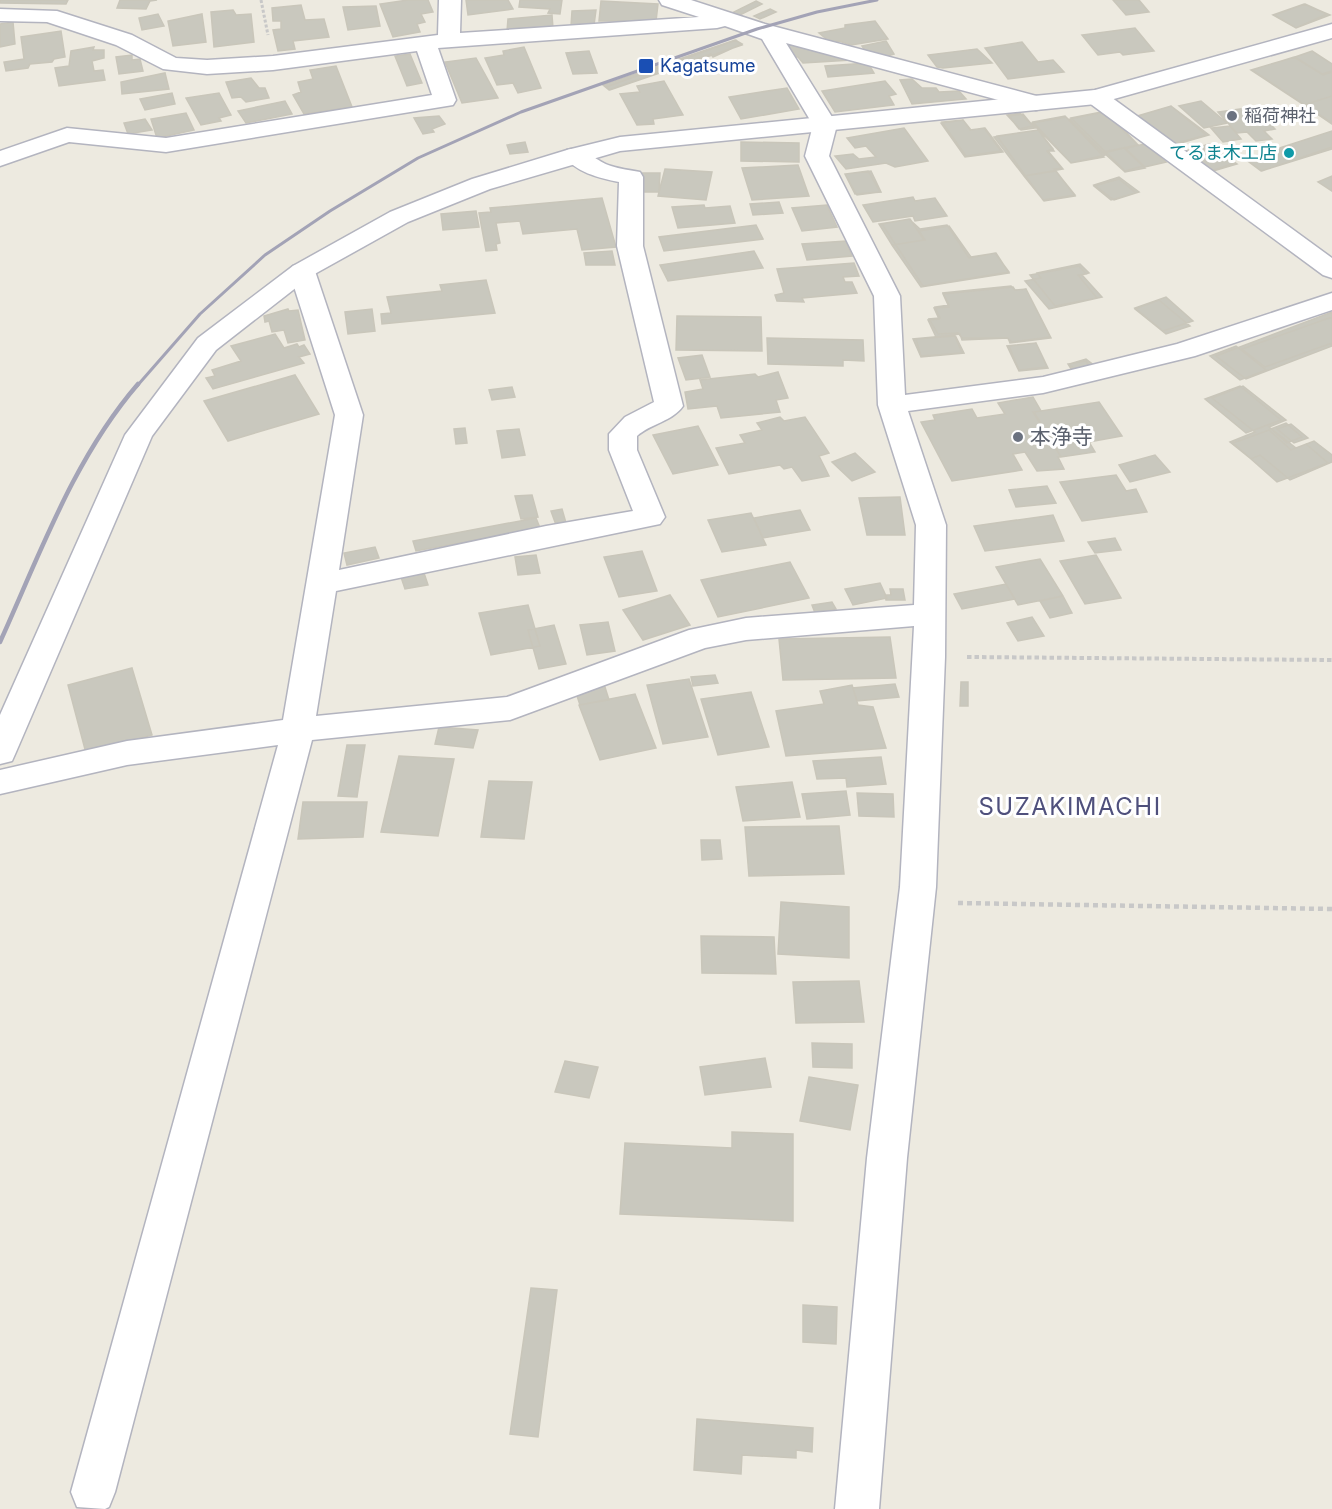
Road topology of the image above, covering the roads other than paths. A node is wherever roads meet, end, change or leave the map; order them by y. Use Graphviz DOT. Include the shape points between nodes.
graph roads {
  1 [pos="450,0"];
  2 [pos="670,0"];
  3 [pos="0,15"];
  4 [pos="747,25"];
  5 [pos="1332,31"];
  6 [pos="449,40"];
  7 [pos="425,43"];
  8 [pos="1096,97"];
  9 [pos="1036,103"];
  10 [pos="825,125"];
  11 [pos="575,154"];
  12 [pos="0,159"];
  13 [pos="1332,270"];
  14 [pos="302,271"];
  15 [pos="1332,301"];
  16 [pos="892,405"];
  17 [pos="322,584"];
  18 [pos="930,614"];
  19 [pos="298,730"];
  20 [pos="0,752"];
  21 [pos="0,782"];
  22 [pos="93,1492"];
  23 [pos="857,1509"];
  1 -- 6 [label="street"];
  2 -- 4 [label="street"];
  3 -- 7 [label="street" via="49,16 124,40 171,64 207,67 273,63"];
  4 -- 6 [label="street"];
  4 -- 9 [label="street"];
  4 -- 10 [label="street" via="770,35"];
  5 -- 8 [label="street"];
  6 -- 7 [label="street"];
  7 -- 12 [label="street" via="445,100 166,145 67,135"];
  8 -- 9 [label="street"];
  8 -- 13 [label="street"];
  9 -- 10 [label="street"];
  10 -- 11 [label="street" via="620,144"];
  10 -- 16 [label="street" via="817,156 887,296"];
  11 -- 14 [label="street" via="482,184 399,217"];
  11 -- 17 [label="street" via="601,171 631,177 630,246 669,406 635,423 623,434 623,450 650,517"];
  14 -- 17 [label="street" via="349,415"];
  14 -- 20 [label="street" via="207,344 139,435"];
  15 -- 16 [label="street" via="1186,350 1043,385"];
  16 -- 18 [label="street" via="931,525"];
  17 -- 19 [label="street"];
  18 -- 19 [label="street" via="746,628 700,638 510,708"];
  18 -- 23 [label="street" via="916,902 887,1158"];
  19 -- 21 [label="street" via="128,753"];
  19 -- 22 [label="street"];
}
